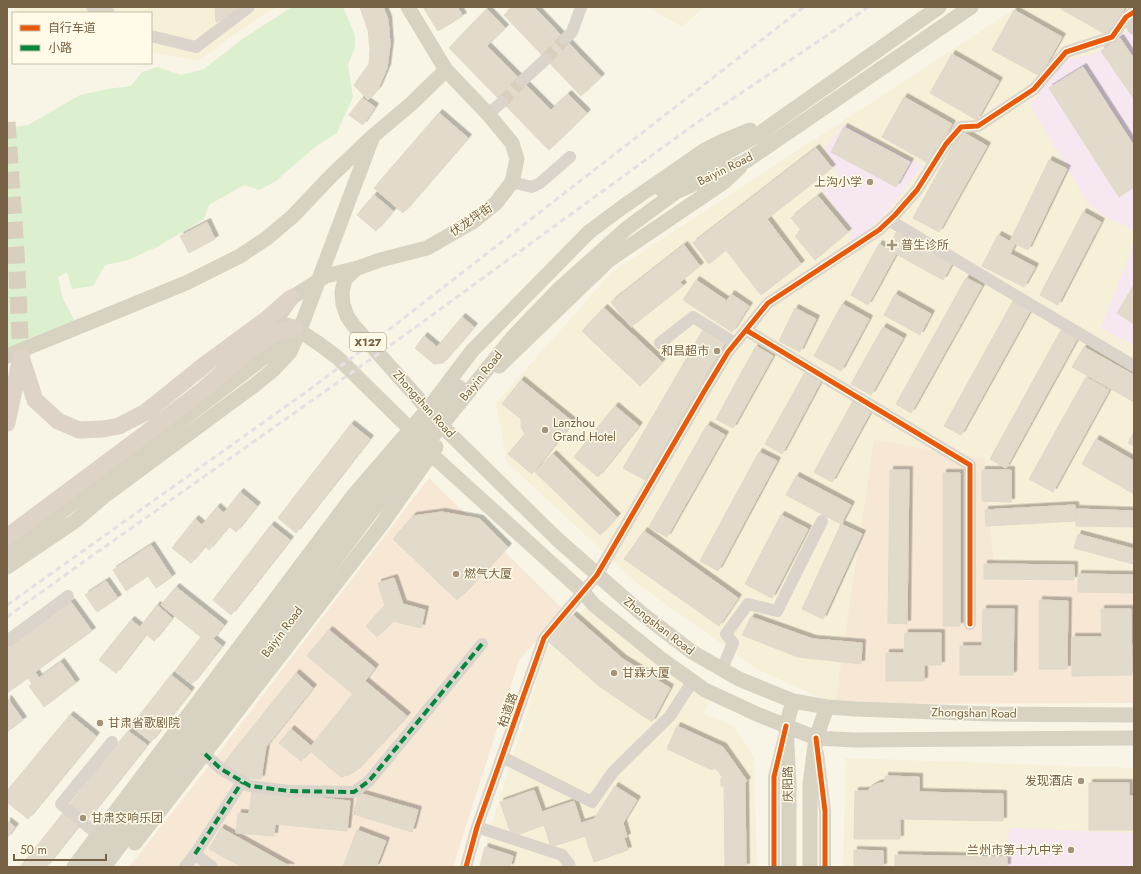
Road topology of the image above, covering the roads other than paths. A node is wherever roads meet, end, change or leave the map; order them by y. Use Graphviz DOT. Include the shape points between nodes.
graph roads {
  1 [pos="92,7"];
  2 [pos="249,7"];
  3 [pos="408,7"];
  4 [pos="581,7"];
  5 [pos="939,7"];
  6 [pos="971,7"];
  7 [pos="106,12"];
  8 [pos="1130,15"];
  9 [pos="1134,29"];
  10 [pos="152,36"];
  11 [pos="565,39"];
  12 [pos="546,59"];
  13 [pos="446,70"];
  14 [pos="522,81"];
  15 [pos="502,102"];
  16 [pos="488,114"];
  17 [pos="778,121"];
  18 [pos="373,136"];
  19 [pos="570,157"];
  20 [pos="746,161"];
  21 [pos="512,182"];
  22 [pos="673,188"];
  23 [pos="889,220"];
  24 [pos="358,268"];
  25 [pos="291,298"];
  26 [pos="295,328"];
  27 [pos="746,330"];
  28 [pos="660,343"];
  29 [pos="735,343"];
  30 [pos="14,356"];
  31 [pos="1134,366"];
  32 [pos="428,409"];
  33 [pos="7,423"];
  34 [pos="410,429"];
  35 [pos="447,431"];
  36 [pos="431,454"];
  37 [pos="822,521"];
  38 [pos="7,537"];
  39 [pos="7,553"];
  40 [pos="7,567"];
  41 [pos="597,575"];
  42 [pos="582,592"];
  43 [pos="68,596"];
  44 [pos="970,624"];
  45 [pos="7,641"];
  46 [pos="482,644"];
  47 [pos="722,669"];
  48 [pos="692,682"];
  49 [pos="793,701"];
  50 [pos="827,707"];
  51 [pos="1134,715"];
  52 [pos="786,726"];
  53 [pos="816,738"];
  54 [pos="1134,738"];
  55 [pos="112,742"];
  56 [pos="204,754"];
  57 [pos="502,758"];
  58 [pos="242,782"];
  59 [pos="477,827"];
  60 [pos="98,835"];
  61 [pos="195,854"];
  62 [pos="74,867"];
  63 [pos="91,867"];
  64 [pos="104,867"];
  65 [pos="117,867"];
  66 [pos="186,867"];
  67 [pos="212,867"];
  68 [pos="466,867"];
  69 [pos="570,867"];
  70 [pos="774,867"];
  71 [pos="789,867"];
  72 [pos="810,867"];
  73 [pos="825,867"];
  1 -- 7 [label="street"];
  2 -- 10 [label="street" via="196,47"];
  3 -- 13 [label="main road, X127"];
  4 -- 11 [label="street" via="572,32"];
  5 -- 17 [label="main road, Baiyin Road"];
  6 -- 20 [label="main road, Baiyin Road"];
  8 -- 9 [label="street"];
  8 -- 23 [label="street, 柏道路" via="1112,37 1066,52 1034,89 978,126 960,127 917,190"];
  12 -- 14 [label="street"];
  13 -- 16 [label="main road, 伏龙坪街 / X127"];
  13 -- 18 [label="main road"];
  15 -- 16 [label="street"];
  16 -- 21 [label="main road, 伏龙坪街 / X127" via="514,148 517,159"];
  17 -- 22 [label="main road, Baiyin Road"];
  17 -- 32 [label="main road" via="705,150 589,232 472,350"];
  18 -- 30 [label="main road" via="293,216 240,256 186,283"];
  18 -- 40 [label="main road" via="290,352 256,384 103,497 75,521"];
  19 -- 21 [label="street" via="540,184 532,187"];
  20 -- 22 [label="main road, Baiyin Road"];
  20 -- 35 [label="main road" via="724,182 609,260 496,369"];
  21 -- 24 [label="main road, 伏龙坪街 / X127" via="496,203 474,221 426,248"];
  22 -- 63 [label="main road, Baiyin Road" via="621,220 552,282 504,331 359,507"];
  22 -- 64 [label="main road, Baiyin Road" via="559,288 512,338 368,516"];
  23 -- 27 [label="street, 柏道路" via="879,230 768,303"];
  23 -- 31 [label="street"];
  24 -- 25 [label="main road, 伏龙坪街" via="326,276"];
  24 -- 32 [label="main road, Zhongshan Road / X127" via="345,279 342,292 347,316"];
  25 -- 26 [label="main road, Zhongshan Road" via="279,316 279,322"];
  25 -- 30 [label="highway" via="146,412 119,426 79,430 58,421 36,400"];
  26 -- 34 [label="main road, Zhongshan Road" via="338,358"];
  26 -- 38 [label="highway" via="274,334 251,348 191,399"];
  26 -- 39 [label="main road" via="283,343"];
  27 -- 29 [label="street, 柏道路"];
  27 -- 44 [label="street" via="970,465"];
  28 -- 29 [label="street" via="693,317"];
  29 -- 41 [label="street, 柏道路" via="704,390"];
  30 -- 33 [label="highway"];
  32 -- 34 [label="main road"];
  32 -- 35 [label="main road, Zhongshan Road / X127"];
  34 -- 36 [label="main road, Zhongshan Road"];
  34 -- 60 [label="main road" via="353,496"];
  35 -- 36 [label="main road"];
  35 -- 41 [label="main road, Zhongshan Road" via="556,539"];
  36 -- 42 [label="main road, Zhongshan Road"];
  36 -- 56 [label="main road" via="382,524"];
  37 -- 47 [label="street" via="777,611 748,604 726,634 734,643"];
  41 -- 42 [label="street, 柏道路"];
  41 -- 47 [label="main road, Zhongshan Road" via="692,652"];
  42 -- 48 [label="main road, Zhongshan Road" via="594,605"];
  42 -- 57 [label="street, 柏道路" via="544,638"];
  43 -- 45 [label="street"];
  46 -- 58 [label="street" via="369,781 354,792 289,791 250,786"];
  47 -- 49 [label="main road, Zhongshan Road" via="739,679"];
  48 -- 52 [label="main road, Zhongshan Road" via="732,704"];
  48 -- 57 [label="street" via="670,716 613,772 592,802"];
  49 -- 50 [label="main road, Zhongshan Road"];
  49 -- 52 [label="main road, 庆阳路"];
  50 -- 51 [label="main road, Zhongshan Road"];
  50 -- 53 [label="main road, 庆阳路"];
  52 -- 53 [label="main road, Zhongshan Road"];
  52 -- 70 [label="street" via="774,777"];
  52 -- 71 [label="main road, 庆阳路"];
  53 -- 54 [label="main road, Zhongshan Road"];
  53 -- 72 [label="main road, 庆阳路" via="810,784"];
  53 -- 73 [label="street" via="825,811"];
  55 -- 60 [label="street" via="61,804"];
  56 -- 58 [label="street"];
  56 -- 65 [label="main road"];
  57 -- 59 [label="street, 柏道路"];
  58 -- 61 [label="street"];
  59 -- 68 [label="street, 柏道路"];
  59 -- 69 [label="street" via="562,855"];
  60 -- 62 [label="main road"];
  61 -- 66 [label="street"];
  61 -- 67 [label="street"];
}
